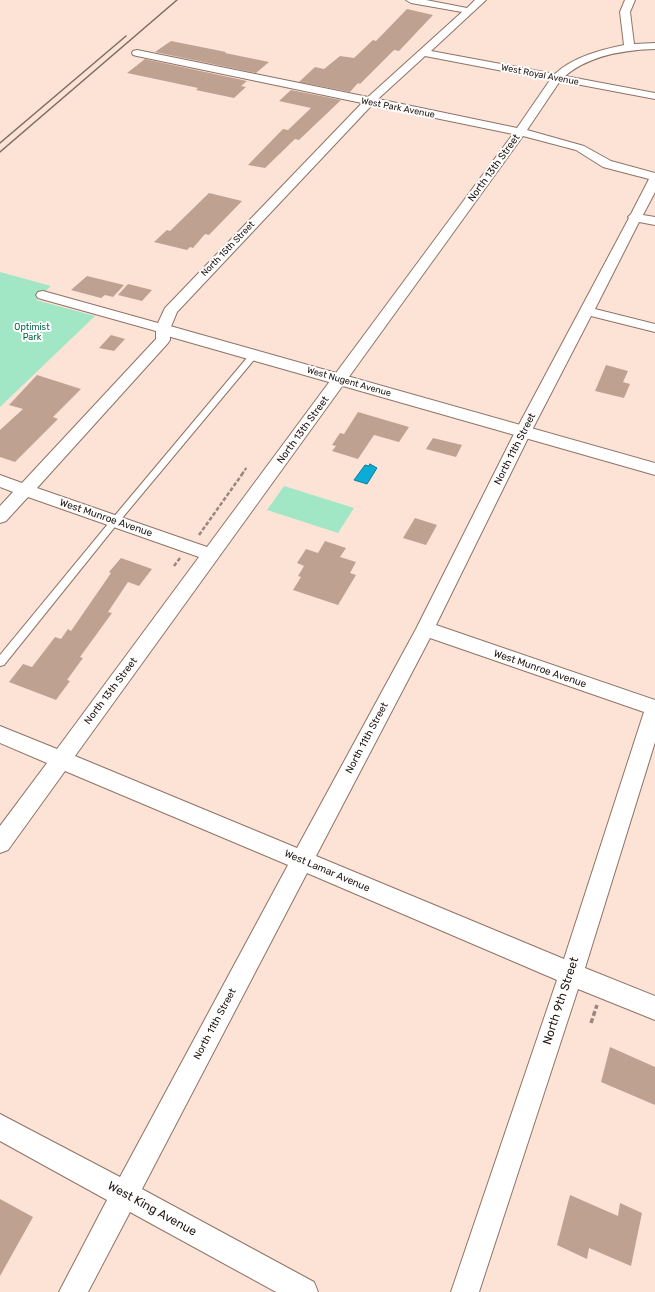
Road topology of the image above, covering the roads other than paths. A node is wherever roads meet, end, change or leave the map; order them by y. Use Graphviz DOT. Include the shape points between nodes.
graph roads {
  1 [pos="411,0"];
  2 [pos="481,0"];
  3 [pos="630,0"];
  4 [pos="469,11"];
  5 [pos="655,46"];
  6 [pos="628,47"];
  7 [pos="137,53"];
  8 [pos="425,53"];
  9 [pos="557,78"];
  10 [pos="655,96"];
  11 [pos="369,102"];
  12 [pos="520,132"];
  13 [pos="655,177"];
  14 [pos="655,180"];
  15 [pos="634,217"];
  16 [pos="655,221"];
  17 [pos="43,295"];
  18 [pos="586,311"];
  19 [pos="655,328"];
  20 [pos="163,329"];
  21 [pos="254,355"];
  22 [pos="339,380"];
  23 [pos="523,432"];
  24 [pos="655,469"];
  25 [pos="0,481"];
  26 [pos="26,490"];
  27 [pos="0,517"];
  28 [pos="115,521"];
  29 [pos="212,555"];
  30 [pos="425,629"];
  31 [pos="0,662"];
  32 [pos="655,709"];
  33 [pos="0,734"];
  34 [pos="60,759"];
  35 [pos="0,843"];
  36 [pos="301,860"];
  37 [pos="570,974"];
  38 [pos="655,1008"];
  39 [pos="0,1127"];
  40 [pos="125,1194"];
  41 [pos="73,1292"];
  42 [pos="304,1292"];
  43 [pos="465,1292"];
  1 -- 4 [label="street"];
  2 -- 4 [label="street, North 15th Street"];
  3 -- 6 [label="street" via="625,12"];
  4 -- 8 [label="street, North 15th Street"];
  5 -- 6 [label="street, North 13th Street"];
  6 -- 9 [label="street, North 13th Street" via="590,58"];
  7 -- 11 [label="street, West Park Avenue"];
  8 -- 9 [label="street, West Royal Avenue"];
  8 -- 11 [label="street, North 15th Street"];
  9 -- 10 [label="street, West Royal Avenue"];
  9 -- 12 [label="street, North 13th Street"];
  11 -- 12 [label="street, West Park Avenue"];
  11 -- 20 [label="street, North 15th Street" via="170,311"];
  12 -- 13 [label="street, West Park Avenue" via="580,148 607,164"];
  12 -- 22 [label="street, North 13th Street"];
  14 -- 15 [label="street, North 11th Street"];
  15 -- 16 [label="street"];
  15 -- 18 [label="street, North 11th Street"];
  17 -- 20 [label="street, West Nugent Avenue"];
  18 -- 19 [label="street"];
  18 -- 23 [label="street, North 11th Street"];
  20 -- 21 [label="street, West Nugent Avenue"];
  20 -- 26 [label="street, North 15th Street" via="163,340"];
  21 -- 22 [label="street, West Nugent Avenue"];
  21 -- 28 [label="lane"];
  22 -- 23 [label="street, West Nugent Avenue"];
  22 -- 29 [label="street, North 13th Street"];
  23 -- 24 [label="street, West Nugent Avenue"];
  23 -- 30 [label="street, North 11th Street"];
  25 -- 26 [label="street, West Munroe Avenue"];
  26 -- 27 [label="street, North 15th Street"];
  26 -- 28 [label="street, West Munroe Avenue"];
  28 -- 29 [label="street, West Munroe Avenue"];
  28 -- 31 [label="lane"];
  29 -- 34 [label="street, North 13th Street"];
  30 -- 32 [label="street, West Munroe Avenue"];
  30 -- 36 [label="street, North 11th Street"];
  32 -- 37 [label="street, North 9th Street"];
  33 -- 34 [label="street, West Lamar Avenue"];
  34 -- 35 [label="street, North 13th Street"];
  34 -- 36 [label="street, West Lamar Avenue"];
  36 -- 37 [label="street, West Lamar Avenue"];
  36 -- 40 [label="street, North 11th Street"];
  37 -- 38 [label="street, West Lamar Avenue"];
  37 -- 43 [label="street, North 9th Street"];
  39 -- 40 [label="street, West King Avenue"];
  40 -- 41 [label="street, North 11th Street"];
  40 -- 42 [label="street, West King Avenue"];
}
